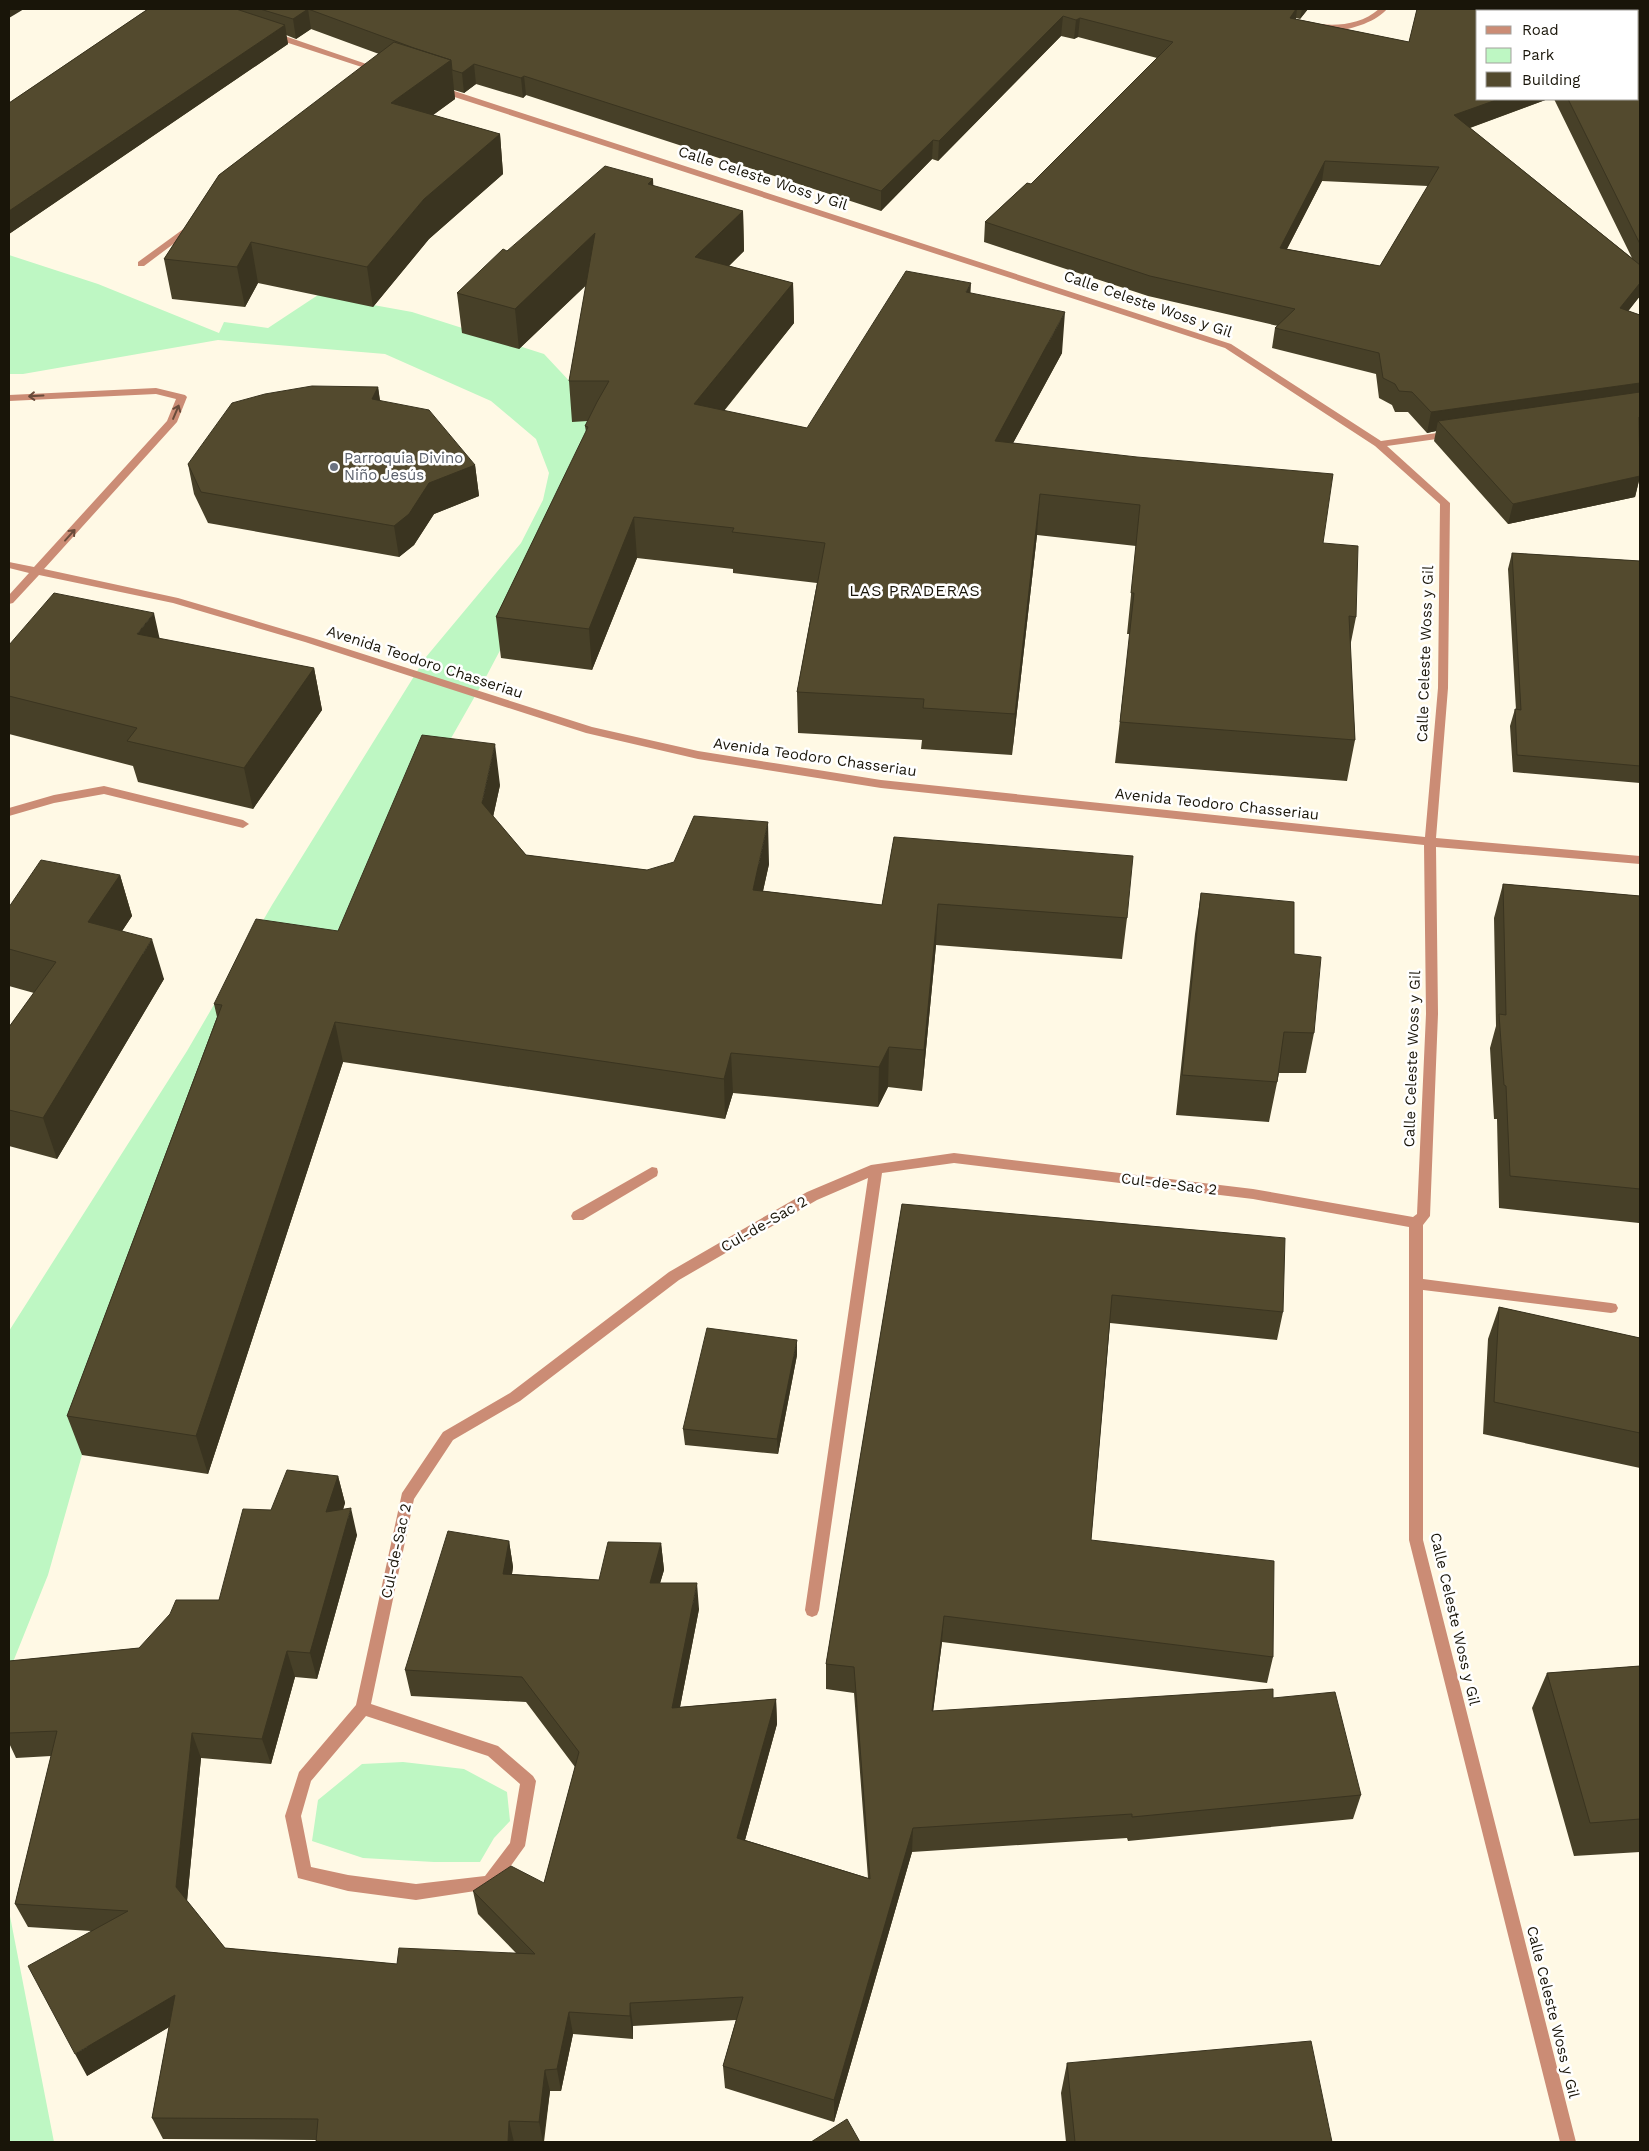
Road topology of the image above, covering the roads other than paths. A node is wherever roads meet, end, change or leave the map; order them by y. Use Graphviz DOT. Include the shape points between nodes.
graph roads {
  1 [pos="1383,9"];
  2 [pos="1307,24"];
  3 [pos="264,32"];
  4 [pos="392,74"];
  5 [pos="426,85"];
  6 [pos="204,217"];
  7 [pos="141,264"];
  8 [pos="9,398"];
  9 [pos="1466,432"];
  10 [pos="1379,444"];
  11 [pos="9,565"];
  12 [pos="38,571"];
  13 [pos="9,601"];
  14 [pos="9,812"];
  15 [pos="243,824"];
  16 [pos="1430,842"];
  17 [pos="1640,860"];
  18 [pos="876,1170"];
  19 [pos="652,1172"];
  20 [pos="578,1216"];
  21 [pos="1416,1223"];
  22 [pos="1416,1284"];
  23 [pos="1611,1308"];
  24 [pos="812,1610"];
  25 [pos="363,1708"];
  26 [pos="1568,2142"];
  1 -- 2 [label="street" via="1368,21 1341,26"];
  3 -- 4 [label="street"];
  5 -- 10 [label="street, Calle Celeste Woss y Gil" via="1228,346"];
  6 -- 7 [label="street"];
  12 -- 8 [label="street, one-way" via="172,422 182,397 156,391"];
  9 -- 10 [label="street"];
  10 -- 16 [label="street, Calle Celeste Woss y Gil" via="1446,503 1443,688"];
  11 -- 12 [label="street, Avenida Teodoro Chasseriau"];
  12 -- 13 [label="street"];
  12 -- 16 [label="street, Avenida Teodoro Chasseriau" via="174,600 590,730 676,751 881,784"];
  14 -- 15 [label="street" via="54,799 104,790"];
  16 -- 17 [label="street, Avenida Teodoro Chasseriau"];
  16 -- 21 [label="street, Calle Celeste Woss y Gil" via="1432,1014 1423,1216"];
  18 -- 21 [label="street, Cul-de-Sac 2" via="954,1158 1253,1194"];
  18 -- 24 [label="street"];
  18 -- 25 [label="street, Cul-de-Sac 2" via="812,1196 674,1276 515,1397 448,1436 407,1497"];
  19 -- 20 [label="street"];
  21 -- 22 [label="street, Calle Celeste Woss y Gil"];
  22 -- 23 [label="street"];
  22 -- 26 [label="street, Calle Celeste Woss y Gil" via="1416,1540"];
  25 -- 25 [label="street, Cul-de-Sac 2" via="493,1751 528,1781 517,1846 489,1883 416,1892 304,1873 293,1816 304,1777"];
}
